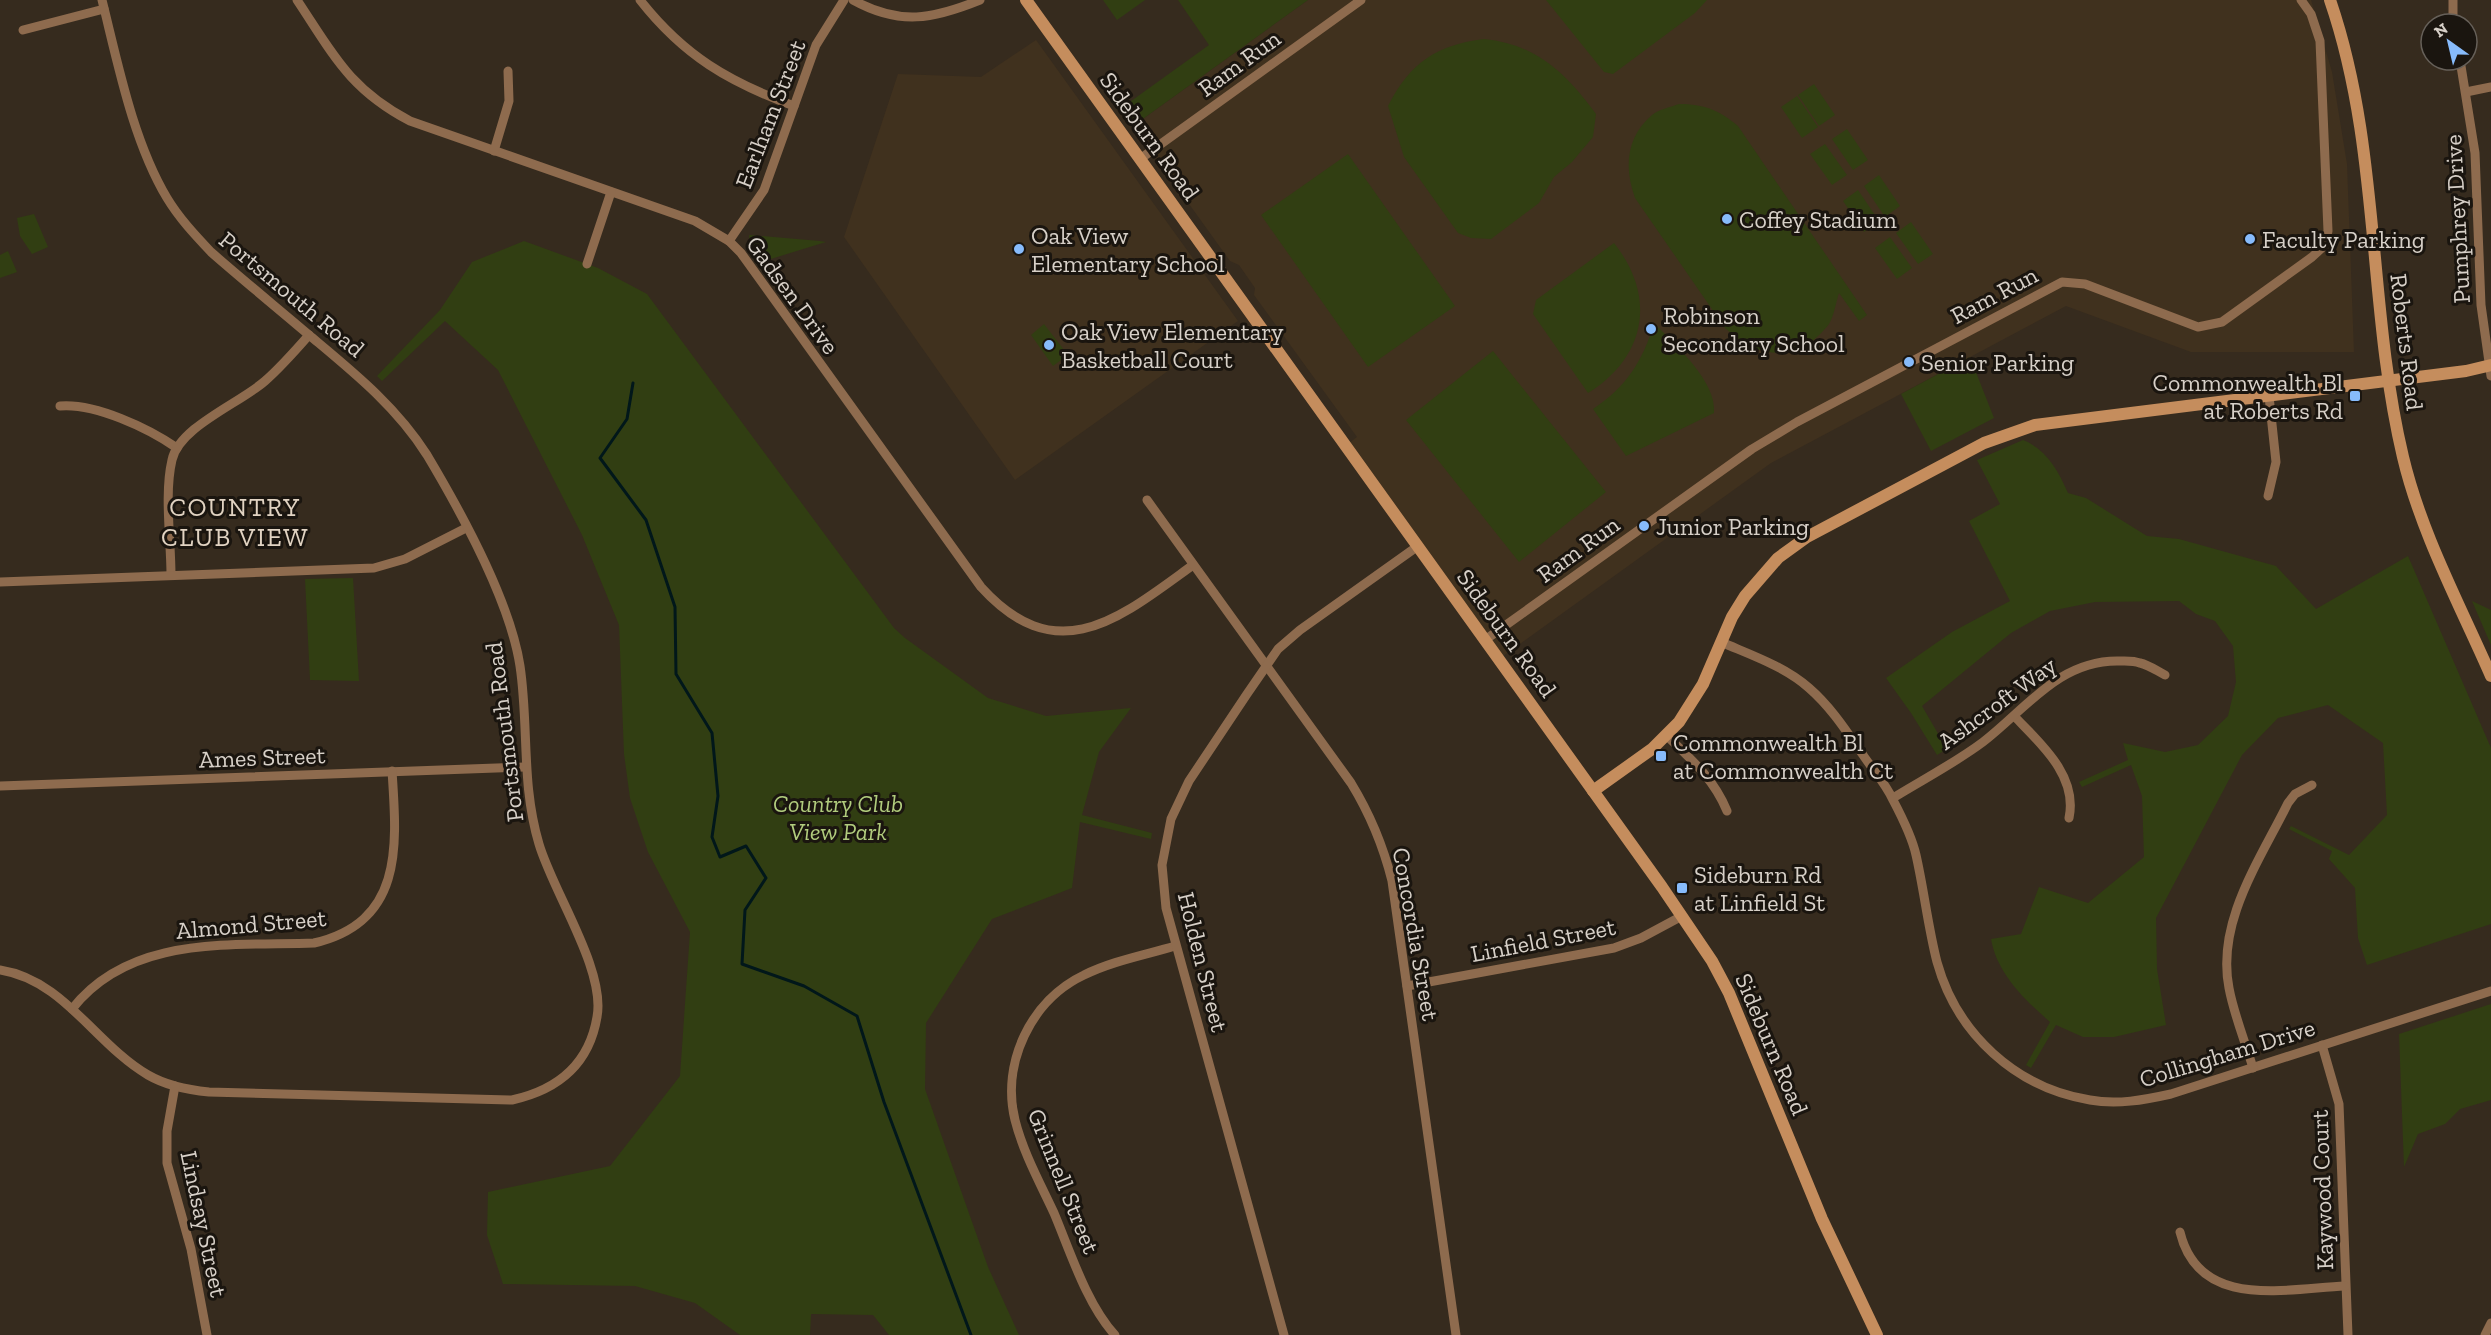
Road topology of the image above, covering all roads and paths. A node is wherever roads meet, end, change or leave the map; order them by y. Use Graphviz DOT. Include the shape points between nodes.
graph roads {
  1 [pos="297,0"];
  2 [pos="640,0"];
  3 [pos="844,0"];
  4 [pos="853,0"];
  5 [pos="980,0"];
  6 [pos="1026,0"];
  7 [pos="1361,0"];
  8 [pos="2301,0"];
  9 [pos="2330,0"];
  10 [pos="103,4"];
  11 [pos="23,30"];
  12 [pos="508,71"];
  13 [pos="2462,72"];
  14 [pos="2491,87"];
  15 [pos="2466,92"];
  16 [pos="794,106"];
  17 [pos="494,151"];
  18 [pos="1140,159"];
  19 [pos="611,192"];
  20 [pos="729,241"];
  21 [pos="587,264"];
  22 [pos="309,335"];
  23 [pos="2490,369"];
  24 [pos="2389,381"];
  25 [pos="2268,396"];
  26 [pos="60,406"];
  27 [pos="177,448"];
  28 [pos="2268,496"];
  29 [pos="1147,501"];
  30 [pos="466,528"];
  31 [pos="1418,546"];
  32 [pos="1194,565"];
  33 [pos="171,575"];
  34 [pos="0,582"];
  35 [pos="1485,640"];
  36 [pos="1721,642"];
  37 [pos="1266,667"];
  38 [pos="2165,675"];
  39 [pos="2491,676"];
  40 [pos="2014,717"];
  41 [pos="1667,736"];
  42 [pos="525,767"];
  43 [pos="392,771"];
  44 [pos="2312,785"];
  45 [pos="0,786"];
  46 [pos="1593,791"];
  47 [pos="1893,798"];
  48 [pos="1727,811"];
  49 [pos="2069,818"];
  50 [pos="1682,916"];
  51 [pos="1175,946"];
  52 [pos="0,970"];
  53 [pos="1407,986"];
  54 [pos="2491,991"];
  55 [pos="72,1009"];
  56 [pos="2322,1045"];
  57 [pos="2253,1068"];
  58 [pos="176,1086"];
  59 [pos="2180,1232"];
  60 [pos="2345,1286"];
  61 [pos="2491,1323"];
  62 [pos="207,1335"];
  63 [pos="1115,1335"];
  64 [pos="1284,1335"];
  65 [pos="1456,1335"];
  66 [pos="1877,1335"];
  67 [pos="2348,1335"];
  68 [pos="2485,1335"];
  1 -- 17 [label="street, Gadsen Drive" via="336,62 371,98 410,120"];
  2 -- 16 [label="street" via="661,25 707,66 750,90"];
  3 -- 16 [label="street, Earlham Street" via="816,45"];
  4 -- 5 [label="street" via="882,13 923,17 948,13"];
  6 -- 18 [label="street, Sideburn Road"];
  7 -- 18 [label="street, Ram Run"];
  8 -- 35 [label="street, Ram Run" via="2311,14 2320,41 2328,231 2324,246 2312,257 2222,322 2205,327 2085,284 2062,282 1752,449"];
  9 -- 24 [label="street, Roberts Road" via="2342,34 2360,124"];
  10 -- 11 [label="street"];
  10 -- 22 [label="street, Portsmouth Road" via="142,145 167,199 211,252"];
  12 -- 17 [label="street" via="509,101"];
  13 -- 15 [label="street, Pumphrey Drive"];
  14 -- 15 [label="street"];
  15 -- 23 [label="street, Pumphrey Drive" via="2475,153 2481,304"];
  16 -- 20 [label="street, Earlham Street" via="764,190"];
  17 -- 19 [label="street, Gadsen Drive"];
  18 -- 31 [label="street, Sideburn Road"];
  19 -- 20 [label="street, Gadsen Drive" via="695,221"];
  19 -- 21 [label="street"];
  20 -- 32 [label="street, Gadsen Drive" via="981,587 1006,612 1048,629 1095,627 1127,612"];
  22 -- 27 [label="street" via="263,383 203,423"];
  22 -- 30 [label="street, Portsmouth Road" via="368,384 405,425"];
  23 -- 24 [label="street"];
  24 -- 25 [label="street"];
  24 -- 39 [label="street, Roberts Road" via="2403,456 2422,518"];
  25 -- 28 [label="street" via="2276,462"];
  25 -- 36 [label="street" via="2035,425 1984,443 1793,546 1761,575 1745,596"];
  26 -- 27 [label="street" via="92,408"];
  27 -- 33 [label="street" via="172,459 170,488"];
  29 -- 32 [label="street, Concordia Street"];
  30 -- 33 [label="street" via="405,558 374,568"];
  30 -- 42 [label="street, Portsmouth Road" via="514,638 523,688"];
  31 -- 35 [label="street, Sideburn Road"];
  31 -- 37 [label="street, Holden Street" via="1299,630 1278,649"];
  32 -- 37 [label="street, Concordia Street"];
  33 -- 34 [label="street"];
  35 -- 46 [label="street, Sideburn Road"];
  36 -- 41 [label="street" via="1703,684"];
  36 -- 47 [label="street, Collingham Drive" via="1780,668 1809,688 1834,714"];
  37 -- 51 [label="street, Holden Street" via="1189,781 1171,819 1162,880"];
  37 -- 53 [label="street, Concordia Street" via="1351,783 1374,826 1392,881"];
  38 -- 40 [label="street, Ashcroft Way" via="2134,662 2088,665 2049,683"];
  40 -- 47 [label="street, Ashcroft Way" via="1975,748"];
  40 -- 49 [label="street" via="2050,754 2062,773 2072,801"];
  41 -- 46 [label="street"];
  41 -- 48 [label="street" via="1705,773"];
  42 -- 43 [label="street, Ames Street"];
  42 -- 58 [label="street, Portsmouth Road" via="542,854 597,992 598,1015 592,1038 570,1073 535,1095 502,1101 209,1092"];
  43 -- 45 [label="street, Ames Street"];
  43 -- 55 [label="street, Almond Street" via="393,870 384,892 357,925 332,939 314,943 190,948 153,954 111,972 84,993"];
  44 -- 57 [label="street" via="2288,803 2237,905 2228,938 2229,988"];
  46 -- 50 [label="street, Sideburn Road"];
  47 -- 57 [label="street, Collingham Drive" via="1915,852 1938,963 1953,1003 1970,1030 2017,1072 2049,1089 2090,1100 2134,1101"];
  50 -- 53 [label="street, Linfield Street" via="1614,948"];
  50 -- 66 [label="street, Sideburn Road" via="1729,993 1822,1220"];
  51 -- 63 [label="street, Grinnell Street" via="1092,971 1053,996 1026,1030 1012,1075 1012,1107 1025,1149 1096,1308"];
  51 -- 64 [label="street, Holden Street"];
  52 -- 55 [label="street, Portsmouth Road" via="40,983"];
  53 -- 65 [label="street, Concordia Street"];
  54 -- 56 [label="street, Collingham Drive"];
  55 -- 58 [label="street, Portsmouth Road" via="136,1067"];
  56 -- 57 [label="street, Collingham Drive"];
  56 -- 60 [label="street, Kaywood Court" via="2339,1104"];
  58 -- 62 [label="street, Lindsay Street" via="167,1131 167,1162 191,1249"];
  59 -- 60 [label="street" via="2190,1261 2210,1280 2224,1286 2250,1290"];
  60 -- 67 [label="street, Kaywood Court"];
  61 -- 68 [label="street"];
}
